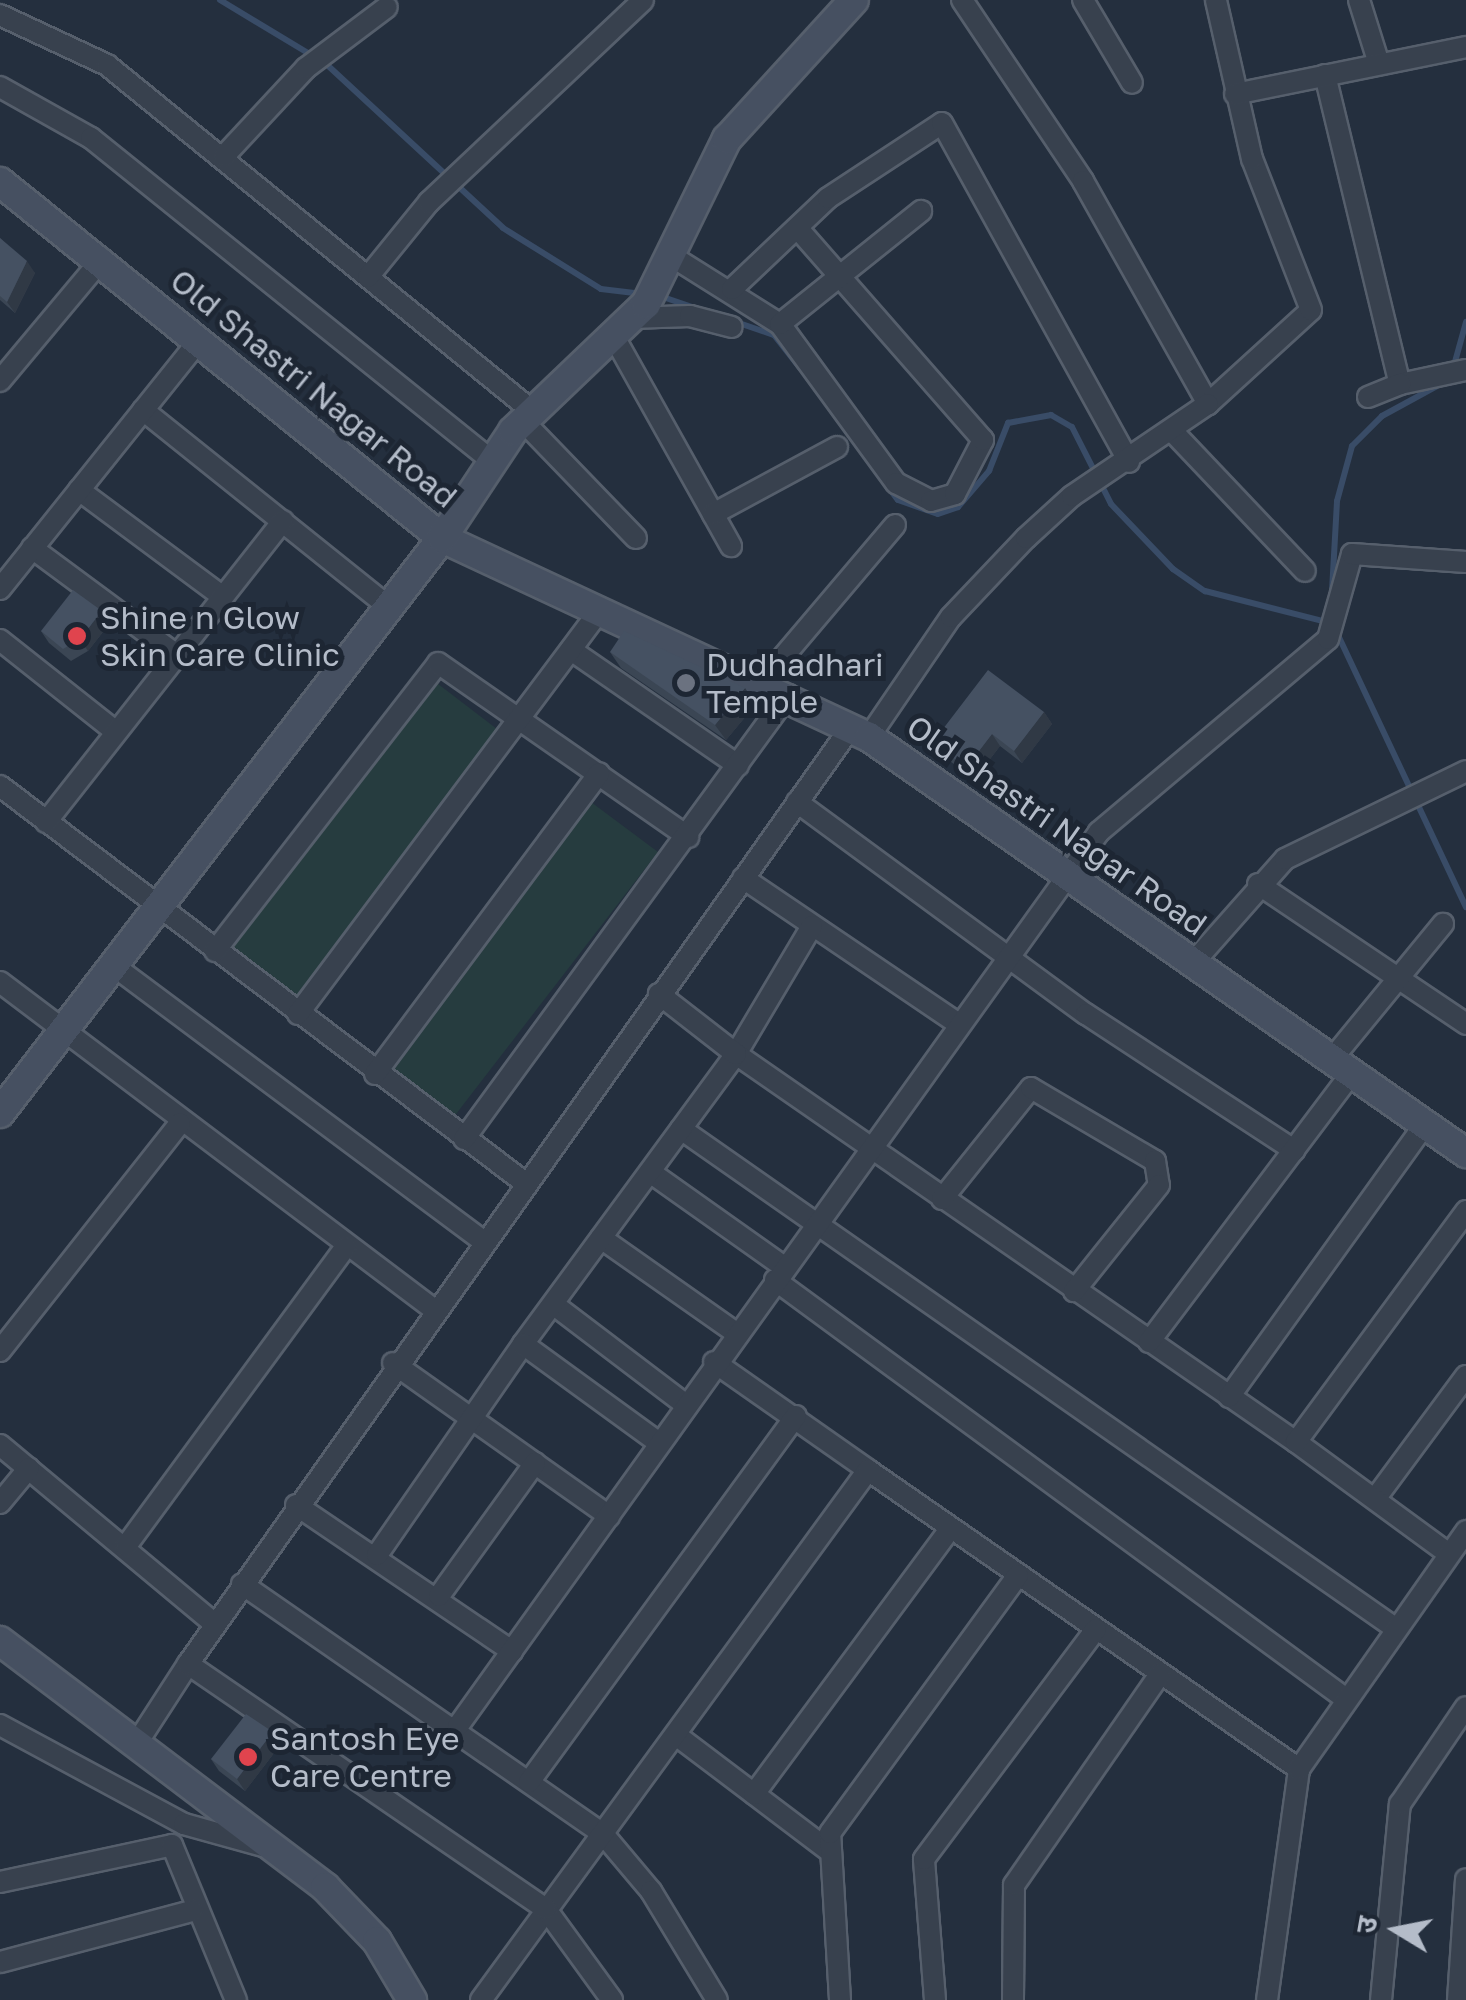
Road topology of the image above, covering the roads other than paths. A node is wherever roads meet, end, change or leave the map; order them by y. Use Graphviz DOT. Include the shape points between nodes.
graph roads {
  1 [pos="643,0"];
  2 [pos="854,0"];
  3 [pos="962,0"];
  4 [pos="1083,0"];
  5 [pos="1216,0"];
  6 [pos="1359,0"];
  7 [pos="389,2"];
  8 [pos="0,15"];
  9 [pos="1466,47"];
  10 [pos="1379,64"];
  11 [pos="1325,76"];
  12 [pos="1132,83"];
  13 [pos="0,88"];
  14 [pos="1236,94"];
  15 [pos="224,156"];
  16 [pos="0,182"];
  17 [pos="921,211"];
  18 [pos="798,229"];
  19 [pos="102,258"];
  20 [pos="670,263"];
  21 [pos="838,275"];
  22 [pos="368,277"];
  23 [pos="732,288"];
  24 [pos="630,319"];
  25 [pos="780,324"];
  26 [pos="732,327"];
  27 [pos="200,340"];
  28 [pos="1458,370"];
  29 [pos="0,381"];
  30 [pos="1400,384"];
  31 [pos="1368,397"];
  32 [pos="1208,404"];
  33 [pos="143,410"];
  34 [pos="527,415"];
  35 [pos="1174,432"];
  36 [pos="837,447"];
  37 [pos="492,461"];
  38 [pos="1125,464"];
  39 [pos="79,490"];
  40 [pos="712,514"];
  41 [pos="284,521"];
  42 [pos="895,525"];
  43 [pos="442,538"];
  44 [pos="636,538"];
  45 [pos="732,546"];
  46 [pos="32,548"];
  47 [pos="1466,562"];
  48 [pos="1305,571"];
  49 [pos="0,589"];
  50 [pos="224,598"];
  51 [pos="389,607"];
  52 [pos="601,609"];
  53 [pos="0,640"];
  54 [pos="571,650"];
  55 [pos="178,656"];
  56 [pos="760,682"];
  57 [pos="788,695"];
  58 [pos="523,718"];
  59 [pos="116,732"];
  60 [pos="860,732"];
  61 [pos="738,766"];
  62 [pos="1466,771"];
  63 [pos="599,773"];
  64 [pos="0,786"];
  65 [pos="797,802"];
  66 [pos="46,822"];
  67 [pos="688,837"];
  68 [pos="1066,871"];
  69 [pos="743,878"];
  70 [pos="1258,884"];
  71 [pos="157,908"];
  72 [pos="1442,924"];
  73 [pos="812,926"];
  74 [pos="216,950"];
  75 [pos="1006,957"];
  76 [pos="1194,963"];
  77 [pos="114,966"];
  78 [pos="1398,978"];
  79 [pos="0,982"];
  80 [pos="659,994"];
  81 [pos="298,1014"];
  82 [pos="957,1024"];
  83 [pos="1466,1024"];
  84 [pos="63,1032"];
  85 [pos="736,1054"];
  86 [pos="1342,1066"];
  87 [pos="375,1074"];
  88 [pos="0,1113"];
  89 [pos="180,1122"];
  90 [pos="1426,1124"];
  91 [pos="681,1129"];
  92 [pos="464,1139"];
  93 [pos="871,1150"];
  94 [pos="1294,1150"];
  95 [pos="1466,1153"];
  96 [pos="650,1172"];
  97 [pos="524,1182"];
  98 [pos="942,1199"];
  99 [pos="1466,1211"];
  100 [pos="816,1221"];
  101 [pos="602,1238"];
  102 [pos="482,1240"];
  103 [pos="346,1246"];
  104 [pos="779,1274"];
  105 [pos="1074,1291"];
  106 [pos="553,1304"];
  107 [pos="432,1308"];
  108 [pos="736,1333"];
  109 [pos="1149,1342"];
  110 [pos="523,1344"];
  111 [pos="0,1351"];
  112 [pos="714,1362"];
  113 [pos="393,1363"];
  114 [pos="1466,1376"];
  115 [pos="1228,1396"];
  116 [pos="686,1404"];
  117 [pos="471,1416"];
  118 [pos="796,1416"];
  119 [pos="658,1442"];
  120 [pos="1296,1442"];
  121 [pos="0,1445"];
  122 [pos="535,1462"];
  123 [pos="28,1468"];
  124 [pos="868,1470"];
  125 [pos="1375,1499"];
  126 [pos="0,1503"];
  127 [pos="296,1505"];
  128 [pos="608,1516"];
  129 [pos="951,1528"];
  130 [pos="1466,1530"];
  131 [pos="126,1546"];
  132 [pos="1448,1554"];
  133 [pos="377,1555"];
  134 [pos="1018,1575"];
  135 [pos="242,1584"];
  136 [pos="439,1596"];
  137 [pos="214,1623"];
  138 [pos="1392,1626"];
  139 [pos="1096,1629"];
  140 [pos="2,1647"];
  141 [pos="512,1652"];
  142 [pos="188,1664"];
  143 [pos="1160,1674"];
  144 [pos="1342,1696"];
  145 [pos="1466,1707"];
  146 [pos="0,1726"];
  147 [pos="458,1726"];
  148 [pos="676,1735"];
  149 [pos="135,1746"];
  150 [pos="1299,1769"];
  151 [pos="530,1782"];
  152 [pos="754,1794"];
  153 [pos="200,1795"];
  154 [pos="184,1824"];
  155 [pos="604,1834"];
  156 [pos="172,1846"];
  157 [pos="273,1848"];
  158 [pos="826,1849"];
  159 [pos="1466,1879"];
  160 [pos="0,1882"];
  161 [pos="546,1909"];
  162 [pos="192,1911"];
  163 [pos="0,1962"];
  164 [pos="497,1978"];
  165 [pos="236,2000"];
  166 [pos="412,2000"];
  167 [pos="481,2000"];
  168 [pos="509,2000"];
  169 [pos="612,2000"];
  170 [pos="717,2000"];
  171 [pos="840,2000"];
  172 [pos="935,2000"];
  173 [pos="1013,2000"];
  174 [pos="1267,2000"];
  175 [pos="1380,2000"];
  176 [pos="1458,2000"];
  1 -- 22 [label="street" via="443,190"];
  2 -- 20 [label="street" via="727,139"];
  3 -- 32 [label="street" via="1083,181"];
  4 -- 12 [label="street"];
  5 -- 14 [label="street"];
  6 -- 10 [label="street"];
  7 -- 15 [label="street" via="306,68"];
  8 -- 15 [label="street" via="80,48"];
  9 -- 10 [label="street"];
  10 -- 11 [label="street"];
  11 -- 14 [label="street"];
  11 -- 30 [label="street"];
  13 -- 37 [label="street" via="91,138"];
  14 -- 32 [label="street" via="1310,310"];
  15 -- 22 [label="street"];
  16 -- 19 [label="street, Old Shastri Nagar Road"];
  17 -- 21 [label="street"];
  18 -- 21 [label="street"];
  18 -- 23 [label="street"];
  18 -- 38 [label="street" via="848,183 942,123"];
  19 -- 27 [label="street, Old Shastri Nagar Road"];
  19 -- 29 [label="street"];
  20 -- 23 [label="street"];
  20 -- 24 [label="street"];
  21 -- 25 [label="street"];
  21 -- 25 [label="street" via="983,440 955,494 931,501 896,483"];
  22 -- 34 [label="street"];
  23 -- 25 [label="street"];
  24 -- 26 [label="street" via="690,316"];
  24 -- 34 [label="street"];
  24 -- 40 [label="street"];
  27 -- 33 [label="street"];
  27 -- 43 [label="street, Old Shastri Nagar Road"];
  28 -- 30 [label="street"];
  30 -- 31 [label="street"];
  32 -- 35 [label="street"];
  33 -- 39 [label="street"];
  33 -- 41 [label="street"];
  34 -- 37 [label="street"];
  34 -- 44 [label="street"];
  35 -- 38 [label="street"];
  35 -- 48 [label="street"];
  36 -- 40 [label="street"];
  37 -- 43 [label="street"];
  38 -- 60 [label="street" via="1090,483 951,617"];
  39 -- 46 [label="street"];
  39 -- 50 [label="street"];
  40 -- 45 [label="street"];
  41 -- 50 [label="street"];
  41 -- 51 [label="street"];
  42 -- 56 [label="street"];
  43 -- 51 [label="street"];
  43 -- 52 [label="street, Old Shastri Nagar Road"];
  46 -- 49 [label="street"];
  46 -- 55 [label="street"];
  47 -- 68 [label="street" via="1352,554 1333,633 1119,812"];
  50 -- 55 [label="street"];
  51 -- 71 [label="street"];
  52 -- 54 [label="street"];
  52 -- 56 [label="street, Old Shastri Nagar Road"];
  53 -- 59 [label="street"];
  54 -- 58 [label="street"];
  54 -- 61 [label="street"];
  55 -- 59 [label="street"];
  56 -- 57 [label="street, Old Shastri Nagar Road"];
  57 -- 60 [label="street, Old Shastri Nagar Road"];
  57 -- 61 [label="street"];
  58 -- 63 [label="street"];
  58 -- 74 [label="street" via="438,663"];
  58 -- 81 [label="street"];
  59 -- 66 [label="street"];
  60 -- 65 [label="street"];
  60 -- 68 [label="street, Old Shastri Nagar Road"];
  61 -- 67 [label="street"];
  62 -- 70 [label="street" via="1285,859"];
  63 -- 67 [label="street"];
  63 -- 87 [label="street"];
  64 -- 66 [label="street"];
  65 -- 69 [label="street"];
  65 -- 75 [label="street"];
  66 -- 71 [label="street"];
  67 -- 92 [label="street"];
  68 -- 75 [label="street"];
  68 -- 76 [label="street, Old Shastri Nagar Road"];
  69 -- 73 [label="street"];
  69 -- 80 [label="street"];
  70 -- 76 [label="street"];
  70 -- 78 [label="street"];
  71 -- 74 [label="street"];
  71 -- 77 [label="street"];
  72 -- 78 [label="street"];
  73 -- 82 [label="street"];
  73 -- 85 [label="street"];
  74 -- 81 [label="street"];
  75 -- 82 [label="street"];
  75 -- 94 [label="street"];
  76 -- 86 [label="street, Old Shastri Nagar Road"];
  77 -- 84 [label="street"];
  77 -- 102 [label="street"];
  78 -- 83 [label="street"];
  78 -- 86 [label="street"];
  79 -- 84 [label="street"];
  80 -- 85 [label="street"];
  80 -- 97 [label="street"];
  81 -- 87 [label="street"];
  82 -- 93 [label="street"];
  84 -- 88 [label="street"];
  84 -- 89 [label="street"];
  85 -- 91 [label="street"];
  85 -- 93 [label="street"];
  86 -- 90 [label="street, Old Shastri Nagar Road"];
  86 -- 94 [label="street"];
  87 -- 92 [label="street"];
  89 -- 103 [label="street"];
  89 -- 111 [label="street"];
  90 -- 95 [label="street, Old Shastri Nagar Road"];
  90 -- 115 [label="street"];
  91 -- 96 [label="street"];
  91 -- 100 [label="street"];
  92 -- 97 [label="street"];
  93 -- 98 [label="street"];
  93 -- 100 [label="street"];
  94 -- 109 [label="street"];
  96 -- 101 [label="street"];
  96 -- 104 [label="street"];
  97 -- 102 [label="street"];
  98 -- 105 [label="street"];
  98 -- 105 [label="street" via="1031,1088 1155,1161 1159,1185"];
  99 -- 120 [label="street"];
  100 -- 104 [label="street"];
  100 -- 138 [label="street"];
  101 -- 106 [label="street"];
  101 -- 108 [label="street"];
  102 -- 107 [label="street"];
  103 -- 107 [label="street"];
  103 -- 131 [label="street"];
  104 -- 108 [label="street"];
  104 -- 144 [label="street"];
  105 -- 109 [label="street"];
  106 -- 110 [label="street"];
  106 -- 116 [label="street"];
  107 -- 113 [label="street"];
  108 -- 112 [label="street"];
  109 -- 115 [label="street"];
  110 -- 117 [label="street"];
  110 -- 119 [label="street"];
  112 -- 116 [label="street"];
  112 -- 118 [label="street"];
  113 -- 117 [label="street"];
  113 -- 127 [label="street"];
  114 -- 125 [label="street"];
  115 -- 120 [label="street"];
  116 -- 119 [label="street"];
  117 -- 122 [label="street"];
  117 -- 133 [label="street"];
  118 -- 124 [label="street"];
  118 -- 151 [label="street"];
  119 -- 128 [label="street"];
  120 -- 125 [label="street"];
  121 -- 123 [label="street"];
  122 -- 128 [label="street"];
  122 -- 136 [label="street"];
  123 -- 126 [label="street"];
  123 -- 131 [label="street"];
  124 -- 129 [label="street"];
  124 -- 148 [label="street"];
  125 -- 132 [label="street"];
  127 -- 133 [label="street"];
  127 -- 135 [label="street"];
  128 -- 141 [label="street"];
  129 -- 134 [label="street"];
  129 -- 152 [label="street"];
  130 -- 132 [label="street"];
  131 -- 137 [label="street"];
  132 -- 138 [label="street"];
  133 -- 136 [label="street"];
  134 -- 139 [label="street"];
  134 -- 158 [label="street" via="837,1818"];
  135 -- 137 [label="street"];
  135 -- 147 [label="street"];
  136 -- 141 [label="street"];
  137 -- 142 [label="street"];
  138 -- 144 [label="street"];
  139 -- 143 [label="street"];
  139 -- 172 [label="street" via="924,1859"];
  140 -- 149 [label="street"];
  141 -- 147 [label="street"];
  142 -- 149 [label="street"];
  142 -- 161 [label="street"];
  143 -- 150 [label="street"];
  143 -- 173 [label="street" via="1014,1885"];
  144 -- 150 [label="street"];
  145 -- 175 [label="street" via="1400,1804"];
  146 -- 154 [label="street"];
  147 -- 151 [label="street"];
  148 -- 152 [label="street"];
  148 -- 155 [label="street"];
  149 -- 153 [label="street"];
  150 -- 174 [label="street"];
  151 -- 155 [label="street"];
  152 -- 158 [label="street"];
  153 -- 154 [label="street"];
  153 -- 157 [label="street"];
  154 -- 156 [label="street"];
  154 -- 157 [label="street"];
  155 -- 161 [label="street"];
  155 -- 170 [label="street" via="651,1890"];
  156 -- 160 [label="street"];
  156 -- 162 [label="street"];
  157 -- 166 [label="street" via="352,1910"];
  158 -- 171 [label="street"];
  159 -- 176 [label="street"];
  161 -- 164 [label="street"];
  161 -- 169 [label="street"];
  162 -- 163 [label="street"];
  162 -- 165 [label="street"];
  164 -- 167 [label="street"];
  164 -- 168 [label="street"];
}
